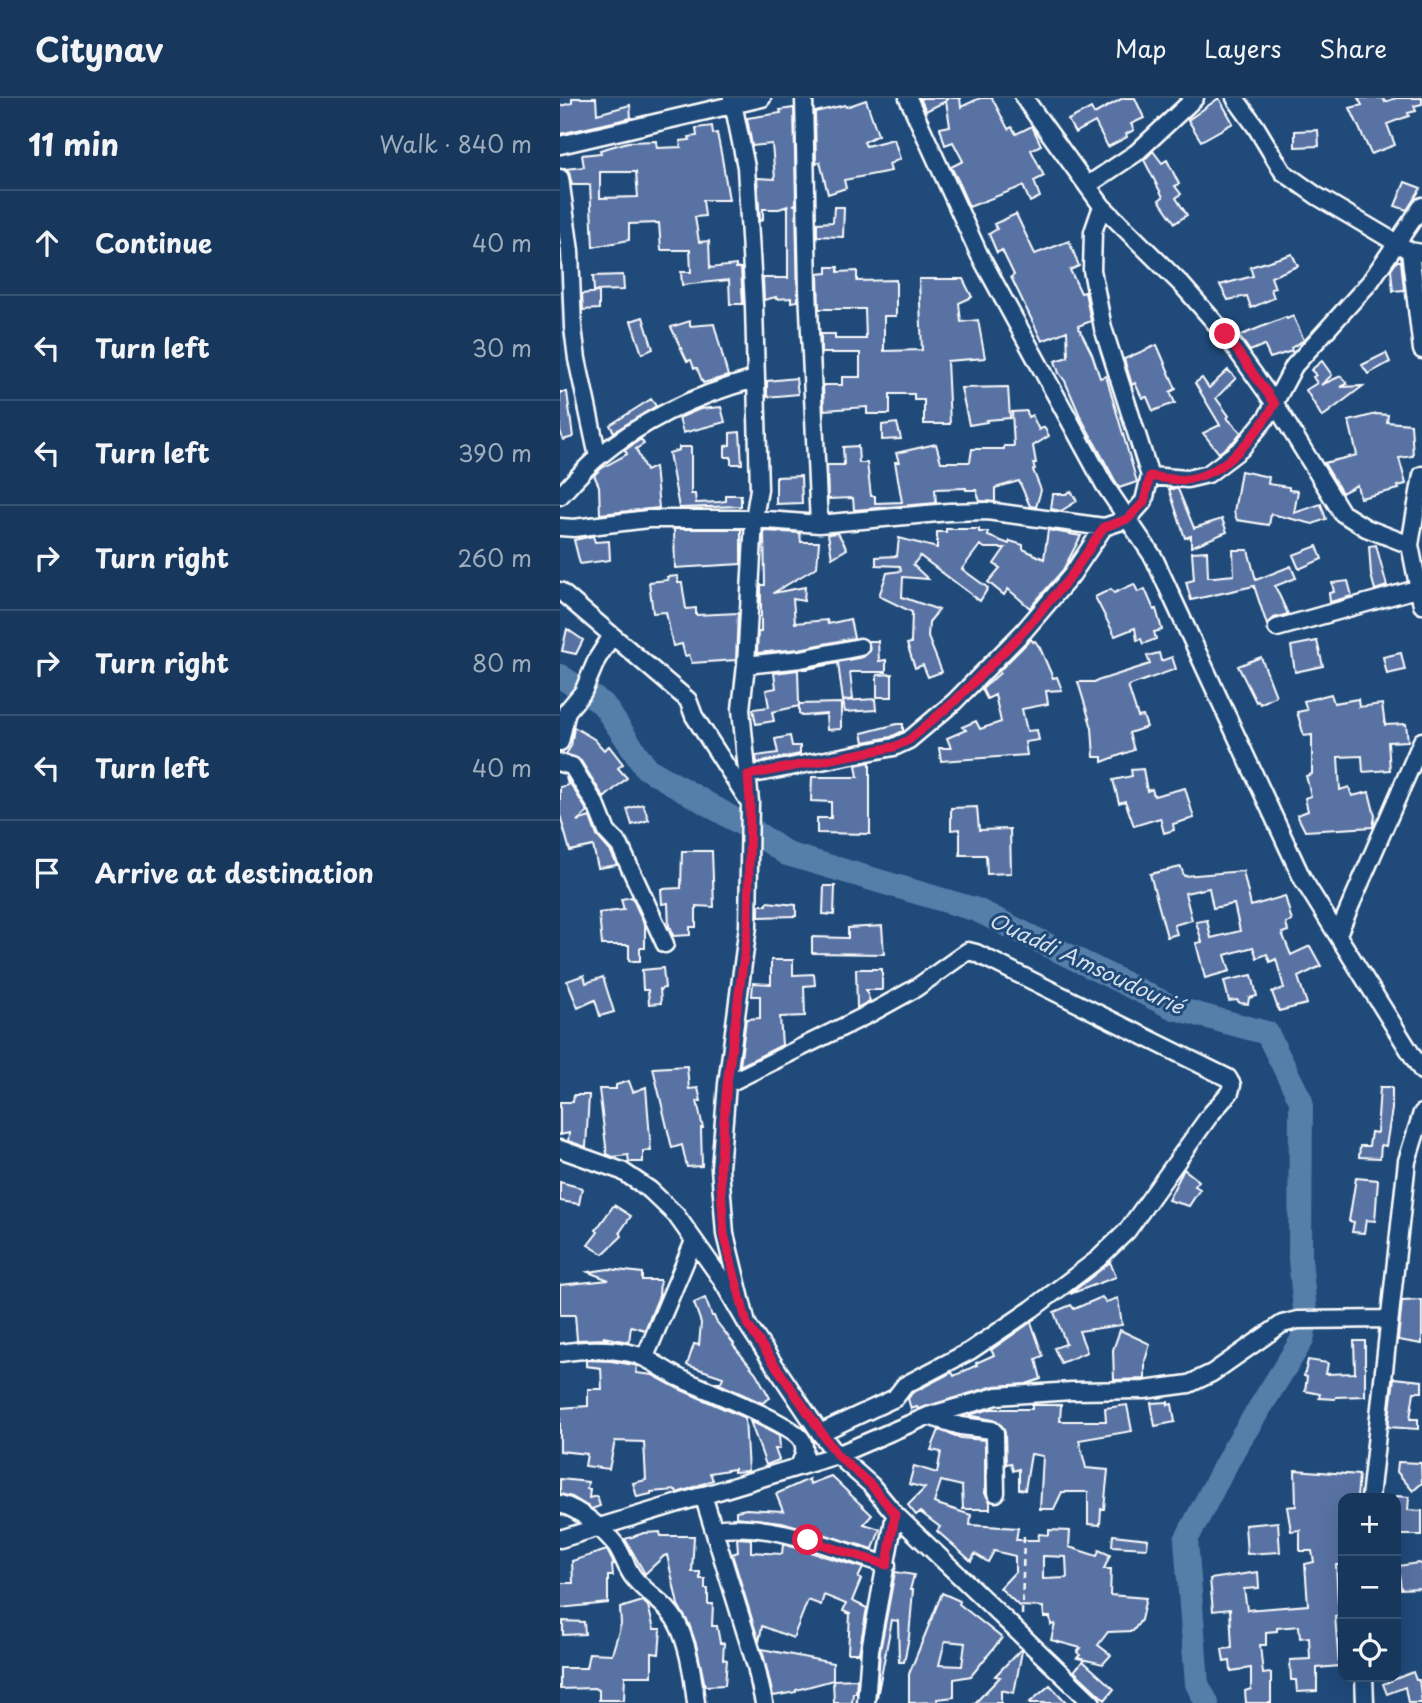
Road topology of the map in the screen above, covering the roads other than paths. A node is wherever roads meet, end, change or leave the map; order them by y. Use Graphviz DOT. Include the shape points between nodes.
graph roads {
  1 [pos="762,98"];
  2 [pos="804,98"];
  3 [pos="908,98"];
  4 [pos="1024,98"];
  5 [pos="1194,98"];
  6 [pos="1235,98"];
  7 [pos="732,100"];
  8 [pos="560,145"];
  9 [pos="560,178"];
  10 [pos="1087,186"];
  11 [pos="1102,206"];
  12 [pos="1422,206"];
  13 [pos="1409,248"];
  14 [pos="1422,350"];
  15 [pos="755,379"];
  16 [pos="1275,404"];
  17 [pos="598,457"];
  18 [pos="1422,475"];
  19 [pos="1150,476"];
  20 [pos="560,496"];
  21 [pos="754,519"];
  22 [pos="1128,519"];
  23 [pos="818,524"];
  24 [pos="560,527"];
  25 [pos="1104,527"];
  26 [pos="1410,545"];
  27 [pos="1420,588"];
  28 [pos="560,591"];
  29 [pos="1422,605"];
  30 [pos="1277,628"];
  31 [pos="611,637"];
  32 [pos="860,647"];
  33 [pos="746,665"];
  34 [pos="1422,741"];
  35 [pos="560,742"];
  36 [pos="560,763"];
  37 [pos="748,775"];
  38 [pos="750,803"];
  39 [pos="1338,934"];
  40 [pos="666,944"];
  41 [pos="1422,1071"];
  42 [pos="727,1084"];
  43 [pos="1422,1113"];
  44 [pos="560,1149"];
  45 [pos="694,1241"];
  46 [pos="1389,1318"];
  47 [pos="747,1324"];
  48 [pos="560,1353"];
  49 [pos="645,1357"];
  50 [pos="928,1416"];
  51 [pos="820,1433"];
  52 [pos="837,1455"];
  53 [pos="799,1466"];
  54 [pos="996,1493"];
  55 [pos="1371,1493"];
  56 [pos="703,1495"];
  57 [pos="560,1504"];
  58 [pos="895,1514"];
  59 [pos="600,1529"];
  60 [pos="714,1530"];
  61 [pos="560,1539"];
  62 [pos="887,1565"];
  63 [pos="1364,1690"];
  64 [pos="696,1703"];
  65 [pos="764,1703"];
  66 [pos="866,1703"];
  67 [pos="1092,1703"];
  68 [pos="1379,1703"];
  1 -- 7 [label="street"];
  2 -- 23 [label="street"];
  3 -- 22 [label="street" via="979,254 1104,484"];
  4 -- 10 [label="street"];
  5 -- 10 [label="street" via="1136,153"];
  6 -- 13 [label="street" via="1283,172"];
  7 -- 8 [label="street"];
  7 -- 15 [label="street" via="746,167"];
  9 -- 17 [label="street" via="577,359"];
  10 -- 11 [label="street"];
  11 -- 16 [label="street" via="1182,285"];
  11 -- 19 [label="street" via="1093,232 1091,270 1103,328"];
  12 -- 13 [label="street"];
  13 -- 14 [label="street"];
  13 -- 16 [label="street" via="1370,282 1294,366"];
  15 -- 17 [label="street" via="682,405"];
  15 -- 21 [label="street" via="759,489"];
  16 -- 19 [label="street" via="1241,449 1208,474 1187,479"];
  16 -- 26 [label="street" via="1342,513"];
  17 -- 20 [label="street"];
  18 -- 26 [label="street"];
  19 -- 22 [label="street" via="1144,502"];
  21 -- 23 [label="street"];
  21 -- 24 [label="street" via="648,519"];
  21 -- 33 [label="street"];
  22 -- 25 [label="street"];
  22 -- 39 [label="street" via="1154,558 1302,878"];
  23 -- 25 [label="street" via="987,512"];
  25 -- 37 [label="street" via="1071,576 1024,631 909,740 894,747"];
  26 -- 27 [label="street"];
  27 -- 29 [label="street"];
  27 -- 30 [label="street"];
  28 -- 31 [label="street"];
  31 -- 35 [label="street" via="583,692 567,711"];
  31 -- 38 [label="street" via="688,700"];
  32 -- 33 [label="street"];
  33 -- 37 [label="street" via="741,709"];
  34 -- 39 [label="street"];
  36 -- 40 [label="street" via="572,766 607,832 620,846"];
  37 -- 38 [label="street"];
  38 -- 42 [label="street" via="748,926"];
  39 -- 41 [label="street"];
  42 -- 47 [label="street" via="720,1168 724,1234"];
  42 -- 51 [label="street" via="871,1013 968,951 1216,1072 1232,1085 1127,1231 1098,1259 970,1351 905,1385 895,1398"];
  43 -- 46 [label="street" via="1407,1161"];
  44 -- 45 [label="street" via="622,1171 650,1190"];
  45 -- 47 [label="street"];
  45 -- 49 [label="street"];
  46 -- 50 [label="street" via="1282,1324 1189,1384 997,1396"];
  46 -- 55 [label="street"];
  47 -- 51 [label="street"];
  48 -- 49 [label="street" via="592,1348"];
  49 -- 53 [label="street" via="793,1432 802,1439 805,1451"];
  50 -- 52 [label="street"];
  50 -- 54 [label="street" via="995,1433"];
  51 -- 52 [label="street"];
  52 -- 53 [label="street"];
  52 -- 58 [label="street"];
  53 -- 56 [label="street"];
  56 -- 59 [label="street"];
  56 -- 60 [label="street"];
  57 -- 59 [label="street"];
  58 -- 62 [label="street"];
  58 -- 67 [label="street"];
  59 -- 61 [label="street"];
  59 -- 64 [label="street" via="616,1545 633,1576 666,1605 680,1628 691,1661"];
  60 -- 62 [label="street" via="748,1527"];
  60 -- 65 [label="street"];
  62 -- 66 [label="street" via="870,1650"];
  63 -- 68 [label="street"];
}
